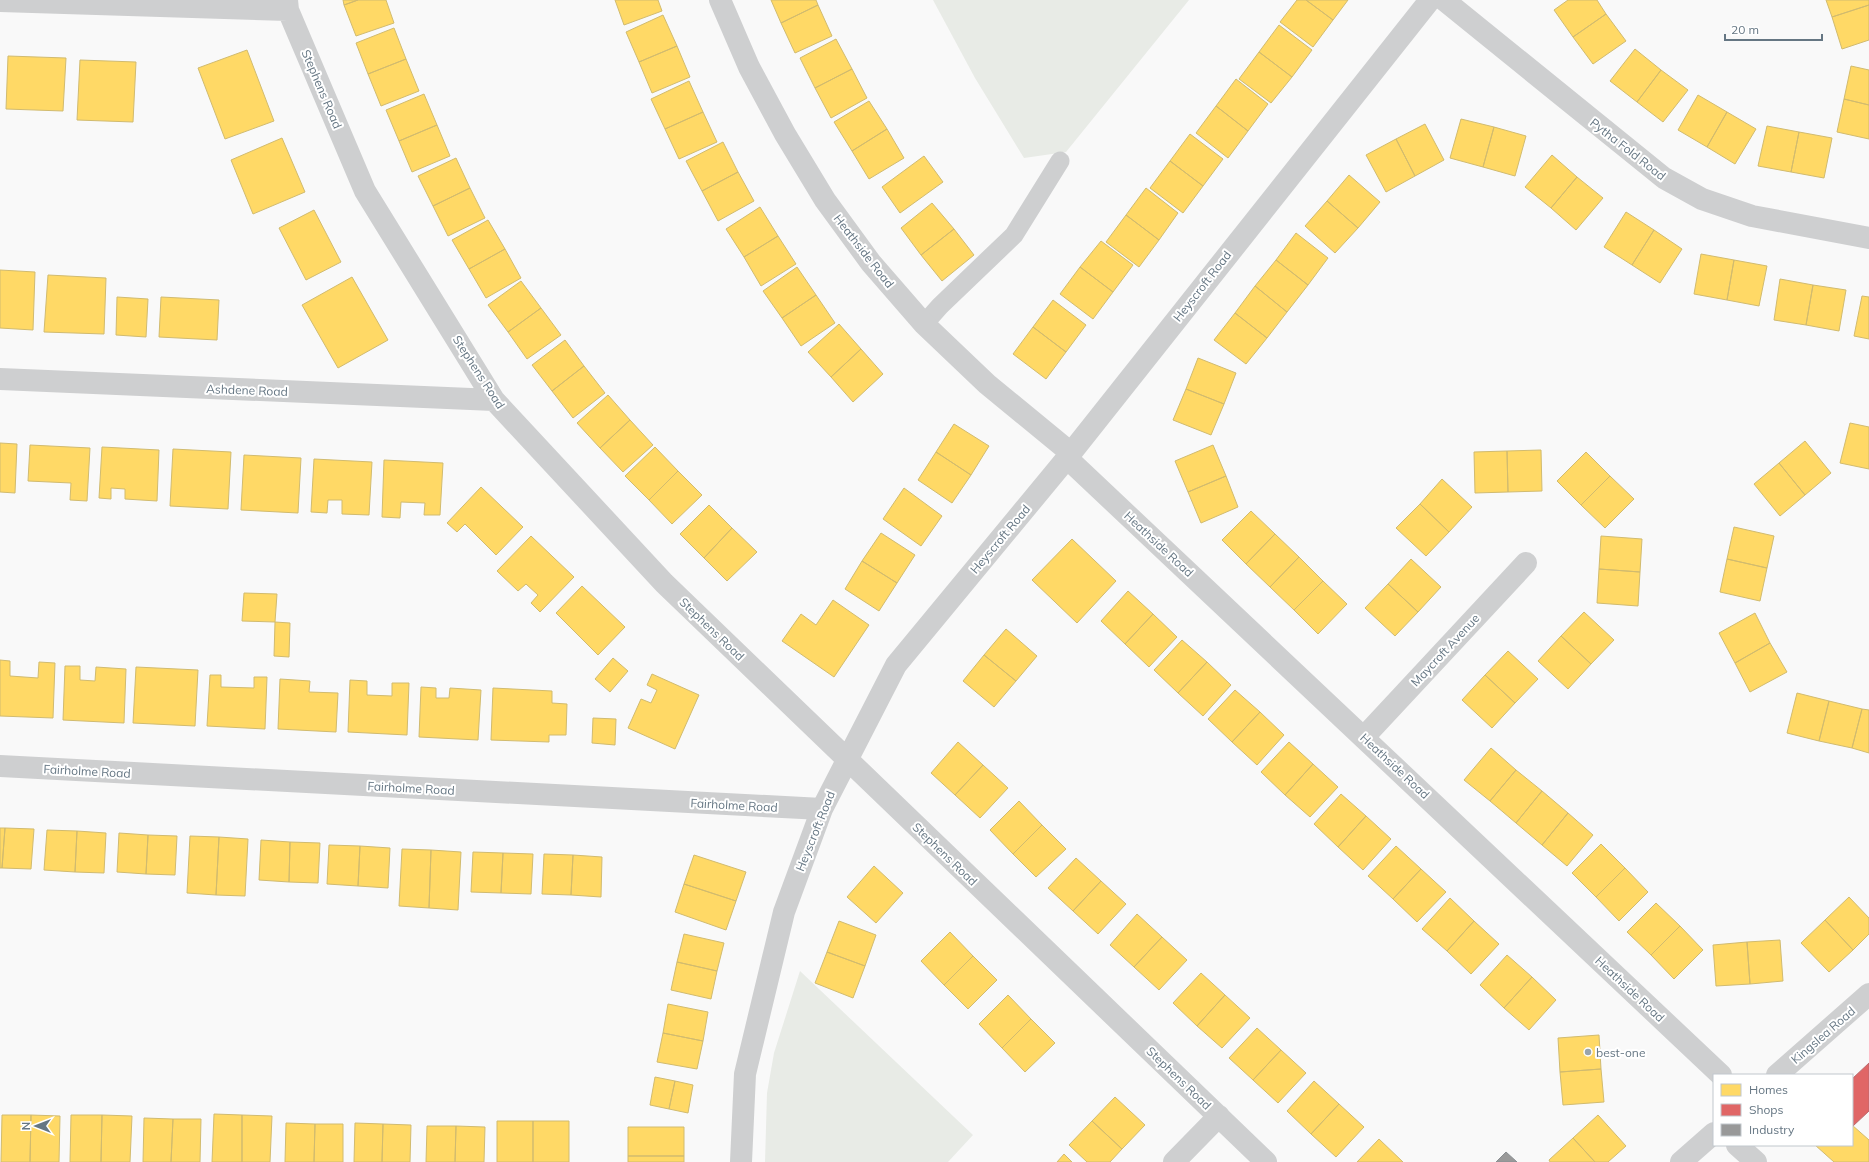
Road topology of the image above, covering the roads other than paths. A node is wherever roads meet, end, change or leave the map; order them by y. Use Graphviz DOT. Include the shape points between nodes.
graph roads {
  1 [pos="720,0"];
  2 [pos="1430,0"];
  3 [pos="1444,0"];
  4 [pos="0,1"];
  5 [pos="287,5"];
  6 [pos="1060,161"];
  7 [pos="1869,238"];
  8 [pos="924,324"];
  9 [pos="0,380"];
  10 [pos="494,400"];
  11 [pos="1069,455"];
  12 [pos="1526,563"];
  13 [pos="1364,737"];
  14 [pos="847,760"];
  15 [pos="0,766"];
  16 [pos="822,809"];
  17 [pos="1869,994"];
  18 [pos="1720,1074"];
  19 [pos="1778,1074"];
  20 [pos="1219,1116"];
  21 [pos="1713,1134"];
  22 [pos="1738,1146"];
  23 [pos="741,1162"];
  24 [pos="1174,1162"];
  25 [pos="1266,1162"];
  26 [pos="1681,1162"];
  27 [pos="1756,1162"];
  1 -- 8 [label="street, Heathside Road" via="748,67 825,200 871,263"];
  2 -- 11 [label="street, Heyscroft Road"];
  3 -- 7 [label="street, Pytha Fold Road" via="1664,178 1702,199 1752,216"];
  4 -- 5 [label="street"];
  5 -- 10 [label="street, Stephens Road" via="366,191"];
  6 -- 8 [label="lane" via="1014,235"];
  8 -- 11 [label="street, Heathside Road" via="987,384"];
  9 -- 10 [label="street, Ashdene Road"];
  10 -- 14 [label="street, Stephens Road" via="664,582"];
  11 -- 13 [label="street, Heathside Road"];
  11 -- 14 [label="street, Heyscroft Road" via="896,665"];
  12 -- 13 [label="street, Maycroft Avenue"];
  13 -- 18 [label="street, Heathside Road"];
  14 -- 16 [label="street, Heyscroft Road"];
  14 -- 20 [label="street, Stephens Road"];
  15 -- 16 [label="street, Fairholme Road"];
  16 -- 23 [label="street, Heyscroft Road" via="784,912 745,1074"];
  17 -- 19 [label="street, Kingslea Road"];
  20 -- 24 [label="street"];
  20 -- 25 [label="street, Stephens Road"];
  21 -- 26 [label="street"];
  22 -- 27 [label="street"];
}
